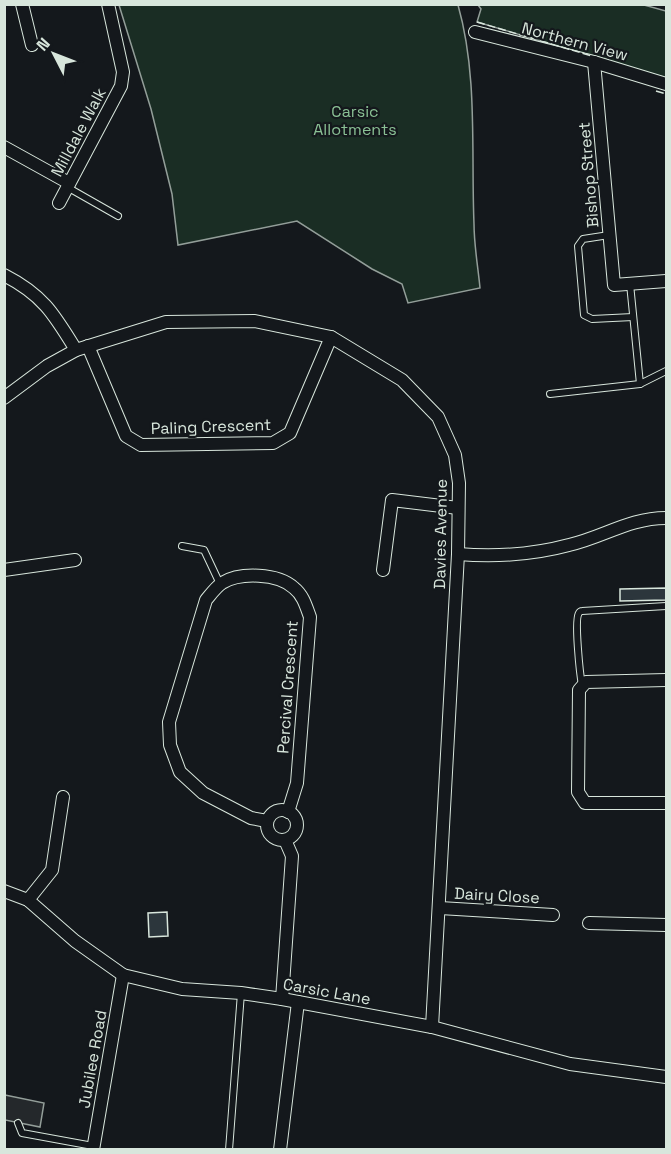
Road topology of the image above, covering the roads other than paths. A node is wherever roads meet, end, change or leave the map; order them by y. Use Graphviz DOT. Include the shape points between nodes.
graph roads {
  1 [pos="22,4"];
  2 [pos="108,4"];
  3 [pos="475,32"];
  4 [pos="32,45"];
  5 [pos="594,62"];
  6 [pos="666,84"];
  7 [pos="4,147"];
  8 [pos="68,185"];
  9 [pos="59,203"];
  10 [pos="118,216"];
  11 [pos="610,235"];
  12 [pos="4,275"];
  13 [pos="666,280"];
  14 [pos="630,284"];
  15 [pos="633,317"];
  16 [pos="330,338"];
  17 [pos="88,346"];
  18 [pos="76,350"];
  19 [pos="666,371"];
  20 [pos="640,384"];
  21 [pos="550,394"];
  22 [pos="4,398"];
  23 [pos="458,508"];
  24 [pos="666,518"];
  25 [pos="182,546"];
  26 [pos="458,554"];
  27 [pos="75,561"];
  28 [pos="4,570"];
  29 [pos="383,570"];
  30 [pos="220,584"];
  31 [pos="666,606"];
  32 [pos="666,680"];
  33 [pos="582,685"];
  34 [pos="63,797"];
  35 [pos="666,803"];
  36 [pos="288,812"];
  37 [pos="267,821"];
  38 [pos="285,840"];
  39 [pos="4,891"];
  40 [pos="28,900"];
  41 [pos="440,909"];
  42 [pos="553,915"];
  43 [pos="589,923"];
  44 [pos="666,925"];
  45 [pos="123,975"];
  46 [pos="241,993"];
  47 [pos="282,999"];
  48 [pos="298,1002"];
  49 [pos="432,1027"];
  50 [pos="666,1077"];
  51 [pos="18,1123"];
  52 [pos="93,1148"];
  53 [pos="229,1149"];
  54 [pos="280,1149"];
  1 -- 4 [label="street"];
  2 -- 8 [label="street, Milldale Walk" via="123,72 121,86"];
  3 -- 5 [label="street, Northern View"];
  5 -- 6 [label="street, Northern View"];
  5 -- 11 [label="street, Bishop Street"];
  7 -- 8 [label="street"];
  8 -- 9 [label="street, Milldale Walk"];
  8 -- 10 [label="lane"];
  11 -- 14 [label="street, Bishop Street" via="614,285"];
  11 -- 15 [label="lane" via="583,238 578,246 584,315 592,319"];
  12 -- 18 [label="street" via="38,296 54,313"];
  13 -- 14 [label="street"];
  14 -- 15 [label="lane"];
  15 -- 20 [label="lane"];
  16 -- 17 [label="street, Davies Avenue" via="255,321 165,322"];
  16 -- 17 [label="street, Paling Crescent" via="290,433 273,443 141,445 126,436"];
  16 -- 23 [label="street, Davies Avenue" via="402,380 438,417 455,455"];
  17 -- 18 [label="street, Davies Avenue"];
  18 -- 22 [label="street, Davies Avenue"];
  19 -- 20 [label="lane"];
  20 -- 21 [label="lane"];
  23 -- 26 [label="street, Davies Avenue"];
  23 -- 29 [label="street" via="392,500"];
  24 -- 26 [label="street" via="628,523 570,545 526,554"];
  25 -- 30 [label="lane" via="204,550"];
  26 -- 41 [label="street, Davies Avenue"];
  27 -- 28 [label="street"];
  30 -- 36 [label="street, Percival Crescent" via="246,575 281,579 295,588 306,603 310,617 297,783"];
  30 -- 37 [label="street" via="206,600 169,722 170,745 180,772 203,793 251,818"];
  31 -- 33 [label="lane" via="579,612"];
  32 -- 33 [label="street"];
  33 -- 35 [label="street" via="578,792 585,803"];
  34 -- 40 [label="street" via="52,870"];
  36 -- 37 [label="street" via="273,813"];
  36 -- 38 [label="street, Percival Crescent" via="297,827 293,836"];
  37 -- 38 [label="street" via="270,836"];
  38 -- 47 [label="street" via="292,856"];
  39 -- 40 [label="street, Carsic Lane"];
  40 -- 45 [label="street, Carsic Lane" via="75,941"];
  41 -- 42 [label="street, Dairy Close"];
  41 -- 49 [label="street, Davies Avenue"];
  43 -- 44 [label="street"];
  45 -- 46 [label="street, Carsic Lane" via="182,989"];
  45 -- 52 [label="street, Jubilee Road"];
  46 -- 47 [label="street, Carsic Lane"];
  46 -- 53 [label="lane"];
  47 -- 48 [label="street, Carsic Lane"];
  48 -- 49 [label="street, Carsic Lane"];
  48 -- 54 [label="street"];
  49 -- 50 [label="street, Carsic Lane" via="570,1064"];
  51 -- 52 [label="lane" via="22,1132"];
}
